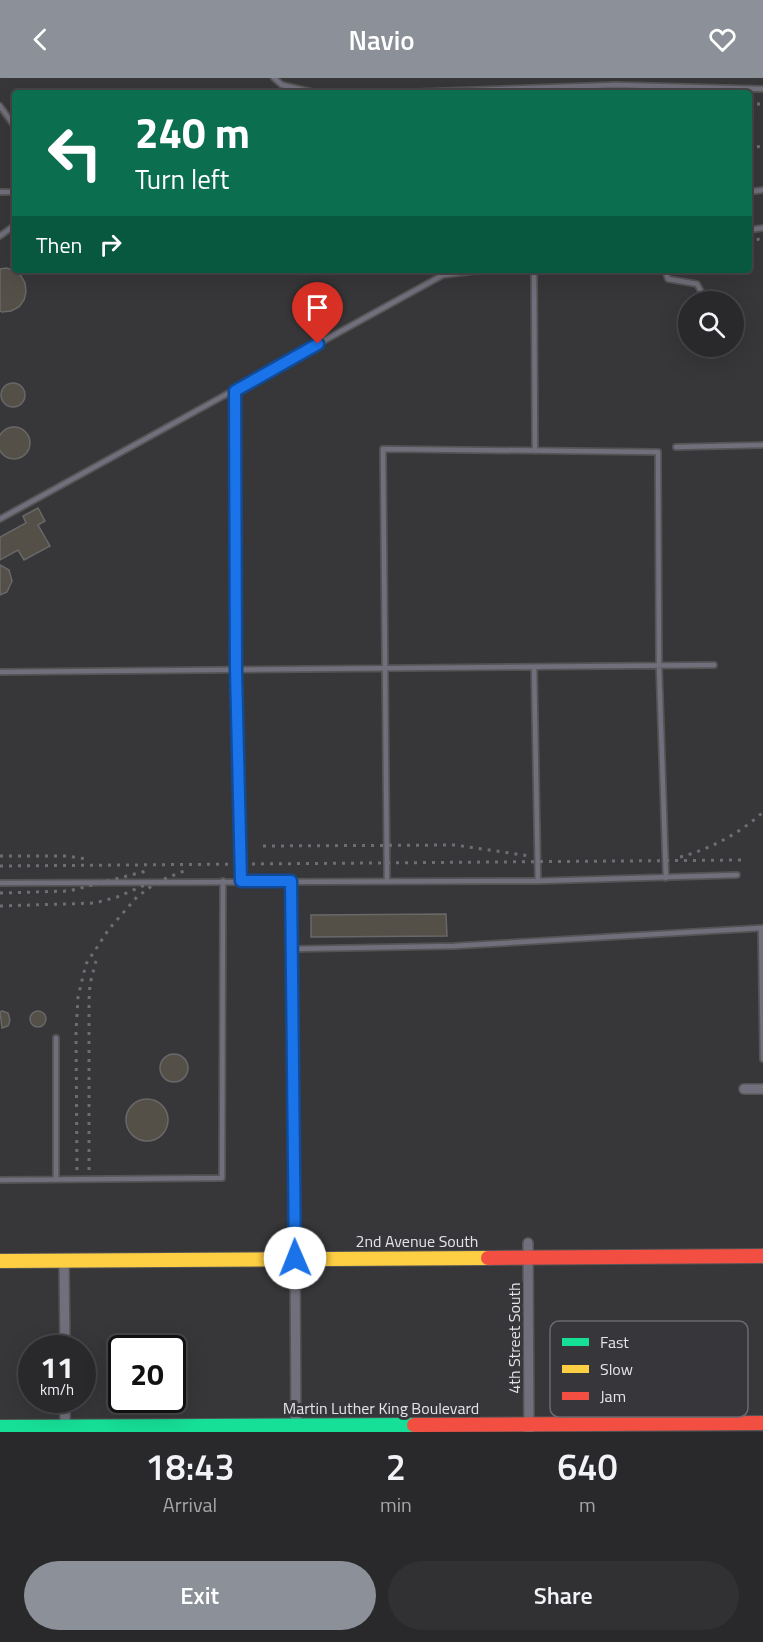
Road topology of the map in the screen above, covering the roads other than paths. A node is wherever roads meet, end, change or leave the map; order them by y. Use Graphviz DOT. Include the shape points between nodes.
graph roads {
  1 [pos="274,78"];
  2 [pos="763,89"];
  3 [pos="302,90"];
  4 [pos="484,90"];
  5 [pos="0,106"];
  6 [pos="12,123"];
  7 [pos="459,273"];
  8 [pos="534,273"];
  9 [pos="666,273"];
  10 [pos="701,291"];
  11 [pos="235,391"];
  12 [pos="763,445"];
  13 [pos="676,447"];
  14 [pos="535,451"];
  15 [pos="0,519"];
  16 [pos="714,665"];
  17 [pos="659,666"];
  18 [pos="534,667"];
  19 [pos="385,668"];
  20 [pos="236,670"];
  21 [pos="0,672"];
  22 [pos="737,875"];
  23 [pos="666,878"];
  24 [pos="223,881"];
  25 [pos="241,881"];
  26 [pos="291,881"];
  27 [pos="387,881"];
  28 [pos="538,881"];
  29 [pos="0,883"];
  30 [pos="762,928"];
  31 [pos="291,949"];
  32 [pos="56,1038"];
  33 [pos="763,1059"];
  34 [pos="744,1089"];
  35 [pos="763,1089"];
  36 [pos="56,1178"];
  37 [pos="0,1180"];
  38 [pos="528,1250"];
  39 [pos="763,1256"];
  40 [pos="295,1258"];
  41 [pos="64,1260"];
  42 [pos="0,1261"];
  43 [pos="65,1335"];
  44 [pos="65,1413"];
  45 [pos="763,1423"];
  46 [pos="0,1427"];
  47 [pos="529,1428"];
  48 [pos="65,1429"];
  49 [pos="296,1429"];
  1 -- 3 [label="lane" via="282,86"];
  2 -- 4 [label="lane" via="615,86"];
  5 -- 6 [label="lane"];
  7 -- 11 [label="lane" via="443,275"];
  8 -- 14 [label="lane"];
  9 -- 10 [label="lane" via="668,279 697,284"];
  11 -- 15 [label="lane"];
  11 -- 20 [label="lane"];
  12 -- 13 [label="lane"];
  14 -- 17 [label="lane" via="658,453"];
  14 -- 19 [label="lane" via="383,449"];
  16 -- 17 [label="lane"];
  17 -- 18 [label="lane"];
  17 -- 23 [label="lane"];
  18 -- 19 [label="lane"];
  18 -- 28 [label="lane"];
  19 -- 20 [label="lane"];
  19 -- 27 [label="lane"];
  20 -- 21 [label="lane"];
  20 -- 25 [label="lane"];
  22 -- 23 [label="lane"];
  23 -- 28 [label="lane"];
  24 -- 25 [label="lane"];
  24 -- 29 [label="lane"];
  24 -- 36 [label="lane" via="222,1178"];
  25 -- 26 [label="lane"];
  26 -- 27 [label="lane"];
  26 -- 31 [label="lane"];
  27 -- 28 [label="lane"];
  30 -- 31 [label="lane" via="454,946"];
  30 -- 33 [label="lane"];
  31 -- 40 [label="lane"];
  32 -- 36 [label="lane"];
  34 -- 35 [label="street"];
  36 -- 37 [label="lane"];
  38 -- 39 [label="street, 2nd Avenue South"];
  38 -- 40 [label="street, 2nd Avenue South"];
  38 -- 47 [label="street, 4th Street South"];
  40 -- 41 [label="street, 2nd Avenue South"];
  40 -- 49 [label="street"];
  41 -- 42 [label="street, 2nd Avenue South"];
  41 -- 43 [label="street"];
  44 -- 48 [label="street"];
  45 -- 47 [label="street, Martin Luther King Boulevard"];
  46 -- 48 [label="street, Martin Luther King Boulevard"];
  47 -- 49 [label="street, Martin Luther King Boulevard"];
  48 -- 49 [label="street, Martin Luther King Boulevard"];
}
